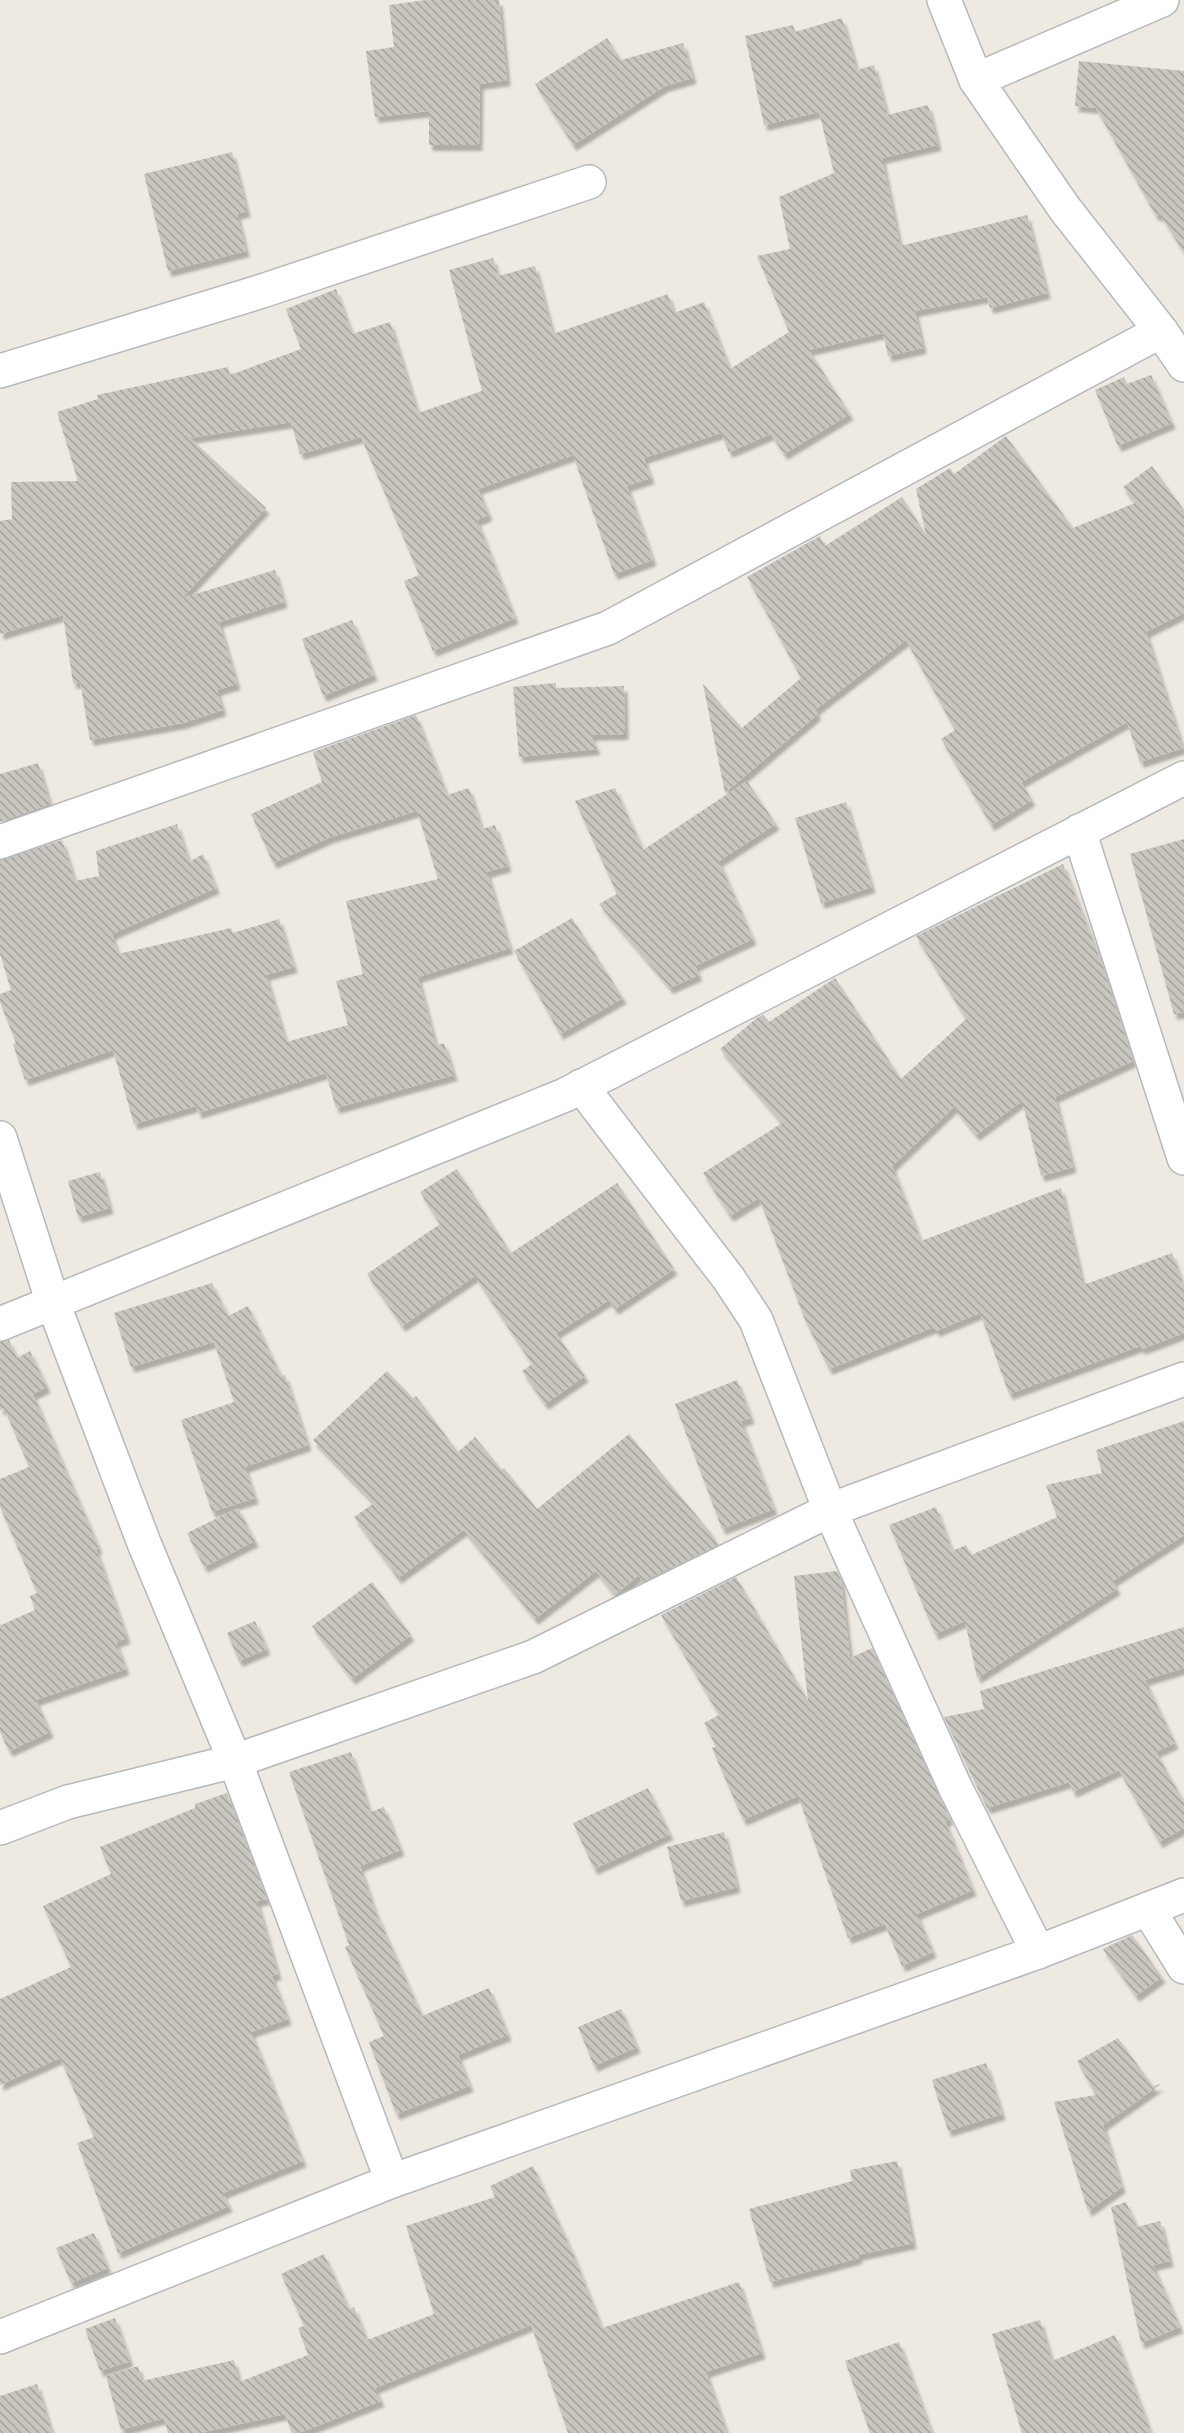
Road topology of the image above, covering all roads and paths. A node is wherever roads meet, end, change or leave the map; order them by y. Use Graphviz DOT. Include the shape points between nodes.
graph roads {
  1 [pos="944,0"];
  2 [pos="1162,0"];
  3 [pos="976,80"];
  4 [pos="589,182"];
  5 [pos="1161,331"];
  6 [pos="1184,365"];
  7 [pos="0,371"];
  8 [pos="1184,778"];
  9 [pos="1079,831"];
  10 [pos="0,842"];
  11 [pos="581,1086"];
  12 [pos="0,1138"];
  13 [pos="1184,1158"];
  14 [pos="52,1303"];
  15 [pos="0,1324"];
  16 [pos="1184,1379"];
  17 [pos="830,1510"];
  18 [pos="235,1761"];
  19 [pos="0,1828"];
  20 [pos="1184,1895"];
  21 [pos="1148,1909"];
  22 [pos="1038,1952"];
  23 [pos="1184,1967"];
  24 [pos="392,2181"];
  25 [pos="0,2337"];
  1 -- 3 [label="street"];
  2 -- 3 [label="street"];
  3 -- 5 [label="street" via="1065,209"];
  4 -- 7 [label="street" via="259,292"];
  5 -- 6 [label="street"];
  5 -- 10 [label="street" via="608,628"];
  8 -- 9 [label="street"];
  9 -- 11 [label="street"];
  9 -- 13 [label="street"];
  11 -- 14 [label="street"];
  11 -- 17 [label="street" via="756,1320"];
  12 -- 14 [label="street"];
  14 -- 15 [label="street"];
  14 -- 18 [label="street" via="144,1543"];
  16 -- 17 [label="street"];
  17 -- 18 [label="street" via="533,1657"];
  17 -- 22 [label="street" via="955,1787"];
  18 -- 19 [label="street" via="68,1802"];
  18 -- 24 [label="street"];
  20 -- 21 [label="street"];
  21 -- 22 [label="street"];
  21 -- 23 [label="street"];
  22 -- 24 [label="street"];
  24 -- 25 [label="street"];
}
